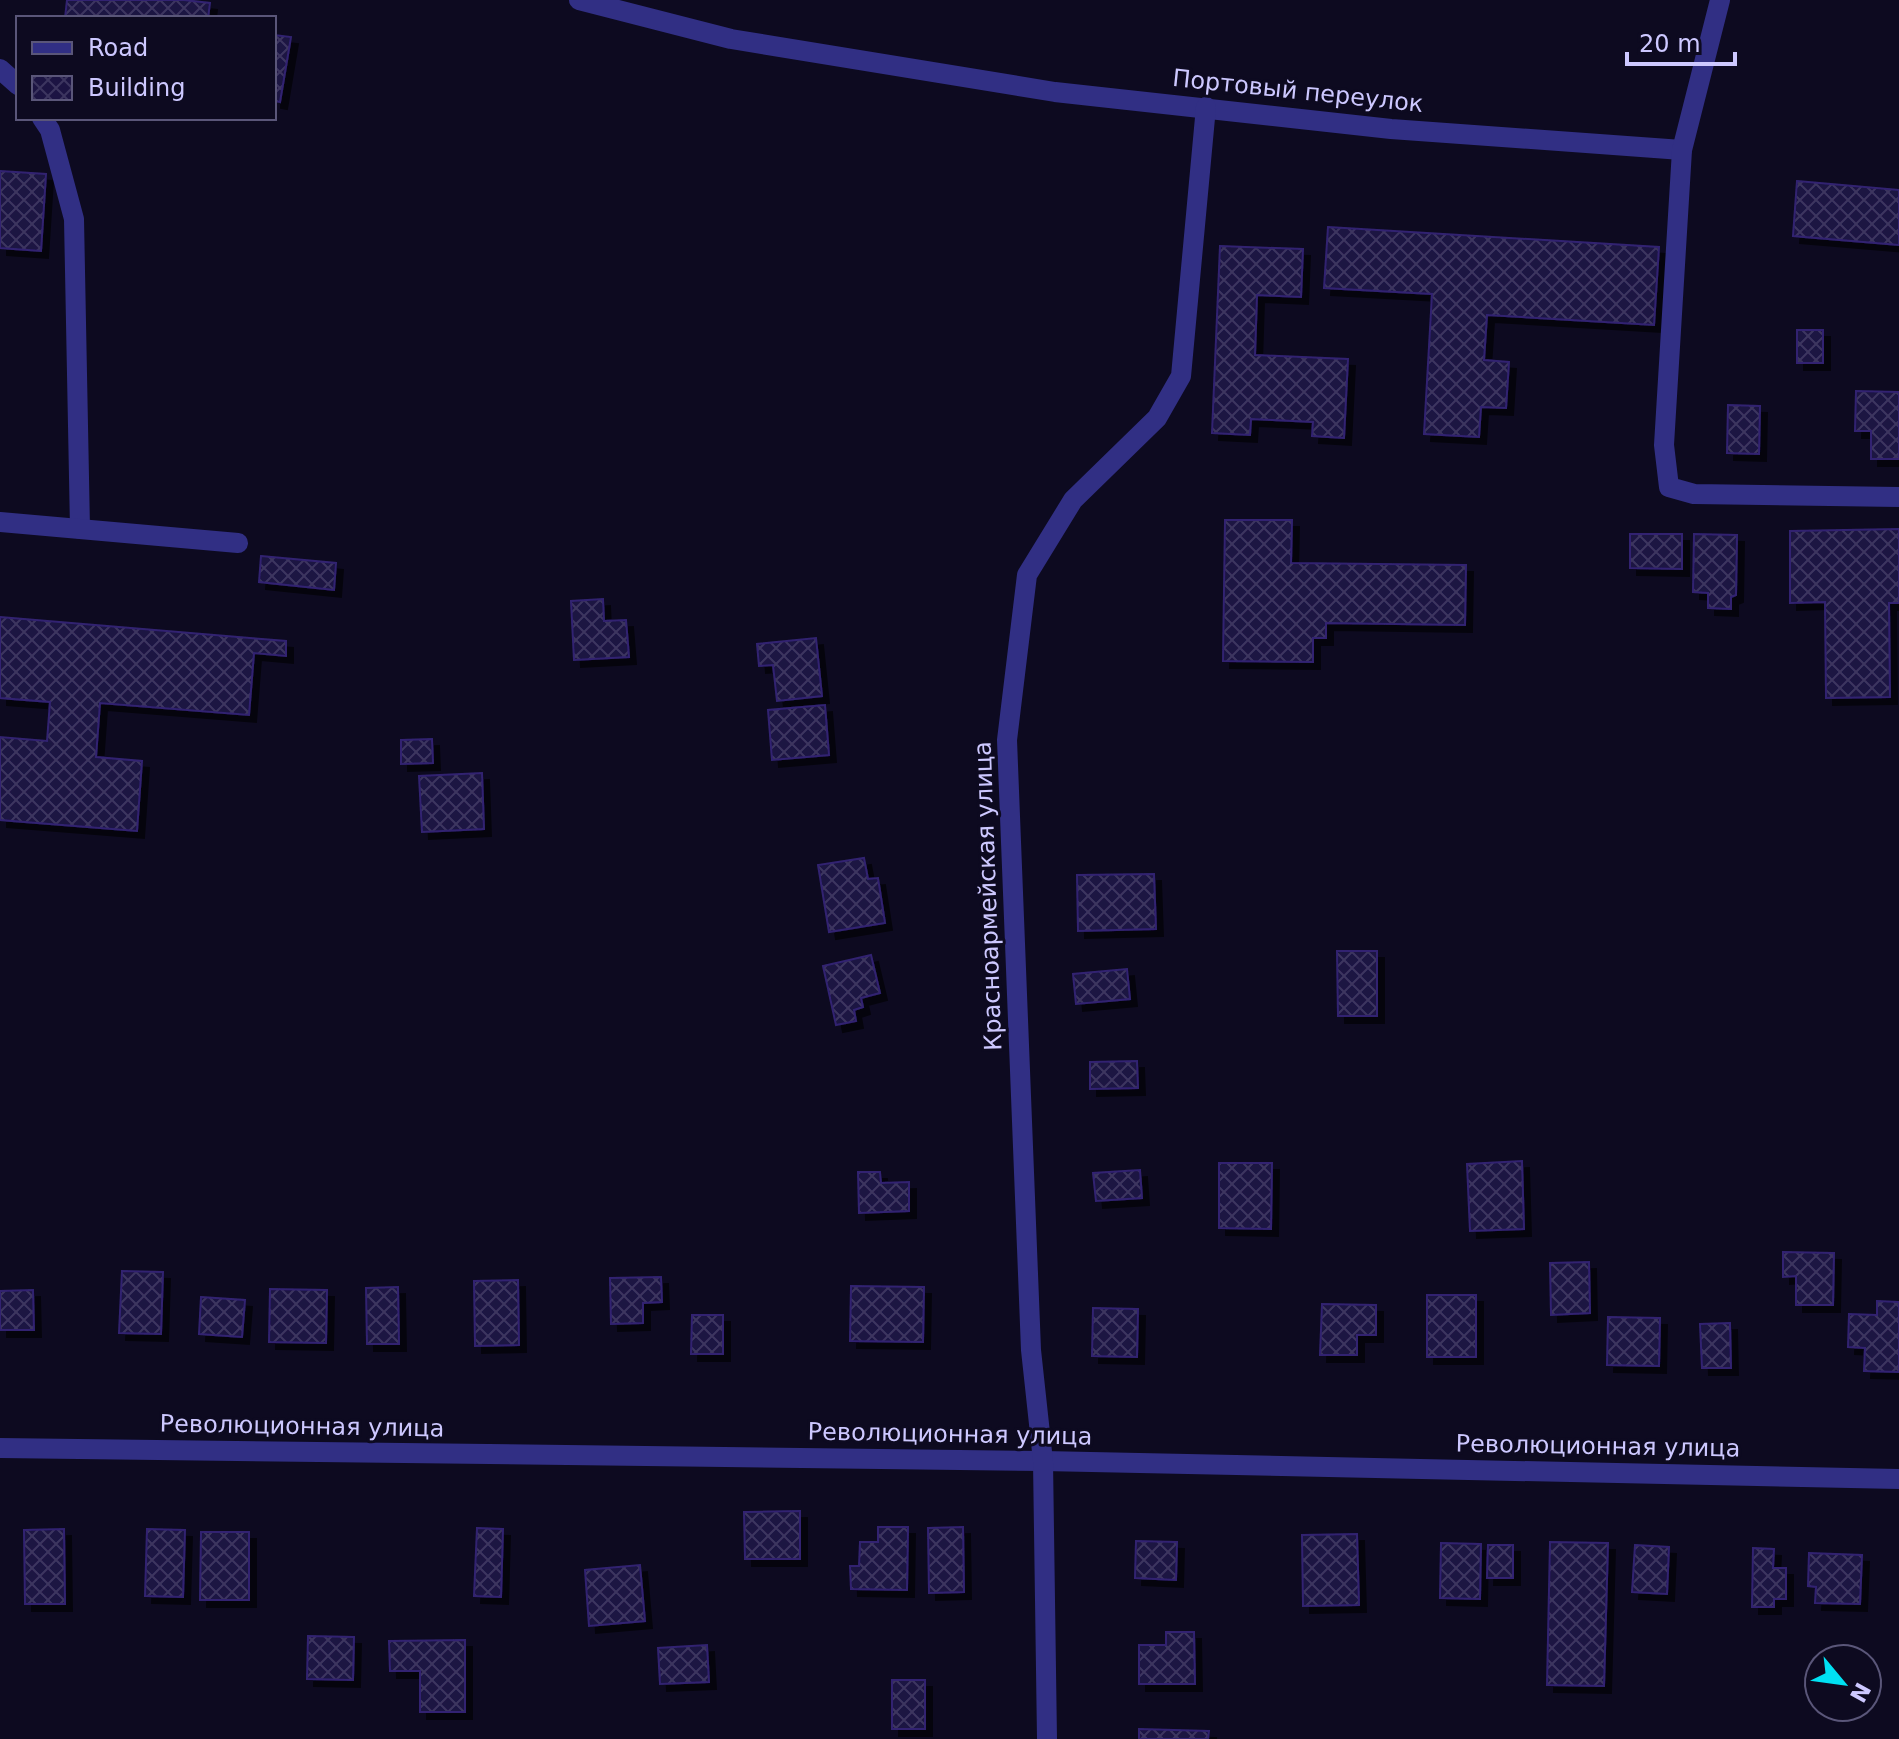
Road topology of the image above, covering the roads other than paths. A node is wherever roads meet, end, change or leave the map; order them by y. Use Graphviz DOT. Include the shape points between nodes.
graph roads {
  1 [pos="579,0"];
  2 [pos="1720,0"];
  3 [pos="0,69"];
  4 [pos="16,83"];
  5 [pos="1206,107"];
  6 [pos="43,120"];
  7 [pos="1682,150"];
  8 [pos="1899,497"];
  9 [pos="0,522"];
  10 [pos="80,529"];
  11 [pos="238,543"];
  12 [pos="0,1448"];
  13 [pos="1043,1461"];
  14 [pos="1899,1479"];
  15 [pos="1047,1739"];
  1 -- 5 [label="street, Портовый переулок" via="731,39 1055,92"];
  2 -- 7 [label="street"];
  3 -- 4 [label="street"];
  5 -- 7 [label="street, Портовый переулок" via="1391,129"];
  5 -- 13 [label="street, Красноармейская улица" via="1181,376 1157,418 1073,500 1027,575 1007,740 1031,1350"];
  6 -- 10 [label="street" via="74,219"];
  7 -- 8 [label="street" via="1664,445 1669,487 1694,494"];
  9 -- 10 [label="street"];
  10 -- 11 [label="street"];
  12 -- 13 [label="street, Революционная улица"];
  13 -- 14 [label="street, Революционная улица"];
  13 -- 15 [label="street, Красноармейская улица"];
}
